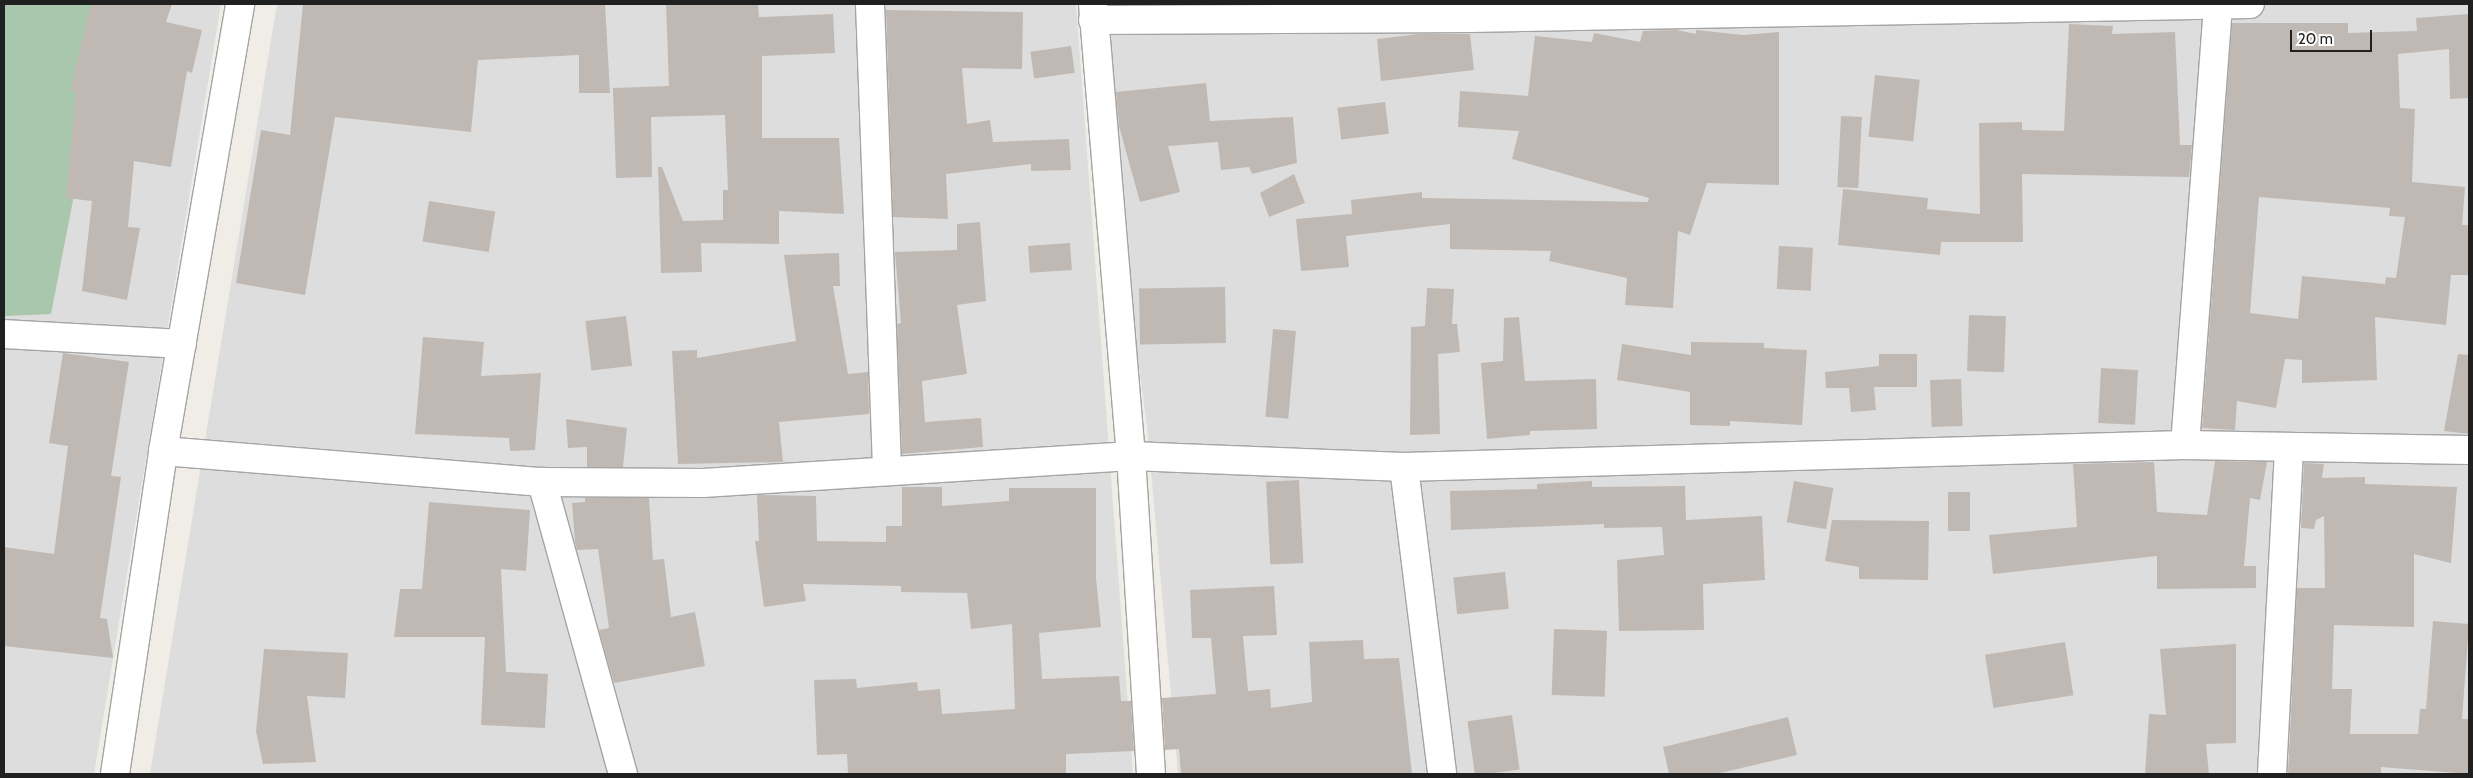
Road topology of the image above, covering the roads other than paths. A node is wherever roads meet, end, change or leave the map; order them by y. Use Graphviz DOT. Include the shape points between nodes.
graph roads {
  1 [pos="240,4"];
  2 [pos="870,4"];
  3 [pos="2218,4"];
  4 [pos="2250,4"];
  5 [pos="1469,11"];
  6 [pos="1093,12"];
  7 [pos="4,334"];
  8 [pos="182,344"];
  9 [pos="2185,445"];
  10 [pos="2289,450"];
  11 [pos="2469,450"];
  12 [pos="163,451"];
  13 [pos="1131,456"];
  14 [pos="1404,468"];
  15 [pos="887,471"];
  16 [pos="542,482"];
  17 [pos="115,774"];
  18 [pos="623,774"];
  19 [pos="1151,774"];
  20 [pos="1442,774"];
  21 [pos="2272,774"];
  1 -- 8 [label="street"];
  2 -- 15 [label="street"];
  3 -- 4 [label="street"];
  3 -- 5 [label="street"];
  3 -- 9 [label="street"];
  5 -- 6 [label="street"];
  6 -- 13 [label="street"];
  7 -- 8 [label="street"];
  8 -- 12 [label="street"];
  9 -- 10 [label="street"];
  9 -- 14 [label="street"];
  10 -- 11 [label="street"];
  10 -- 21 [label="street"];
  12 -- 16 [label="street"];
  12 -- 17 [label="street"];
  13 -- 14 [label="street"];
  13 -- 15 [label="street"];
  13 -- 19 [label="street"];
  14 -- 20 [label="street"];
  15 -- 16 [label="street" via="703,483"];
  16 -- 18 [label="street"];
}
